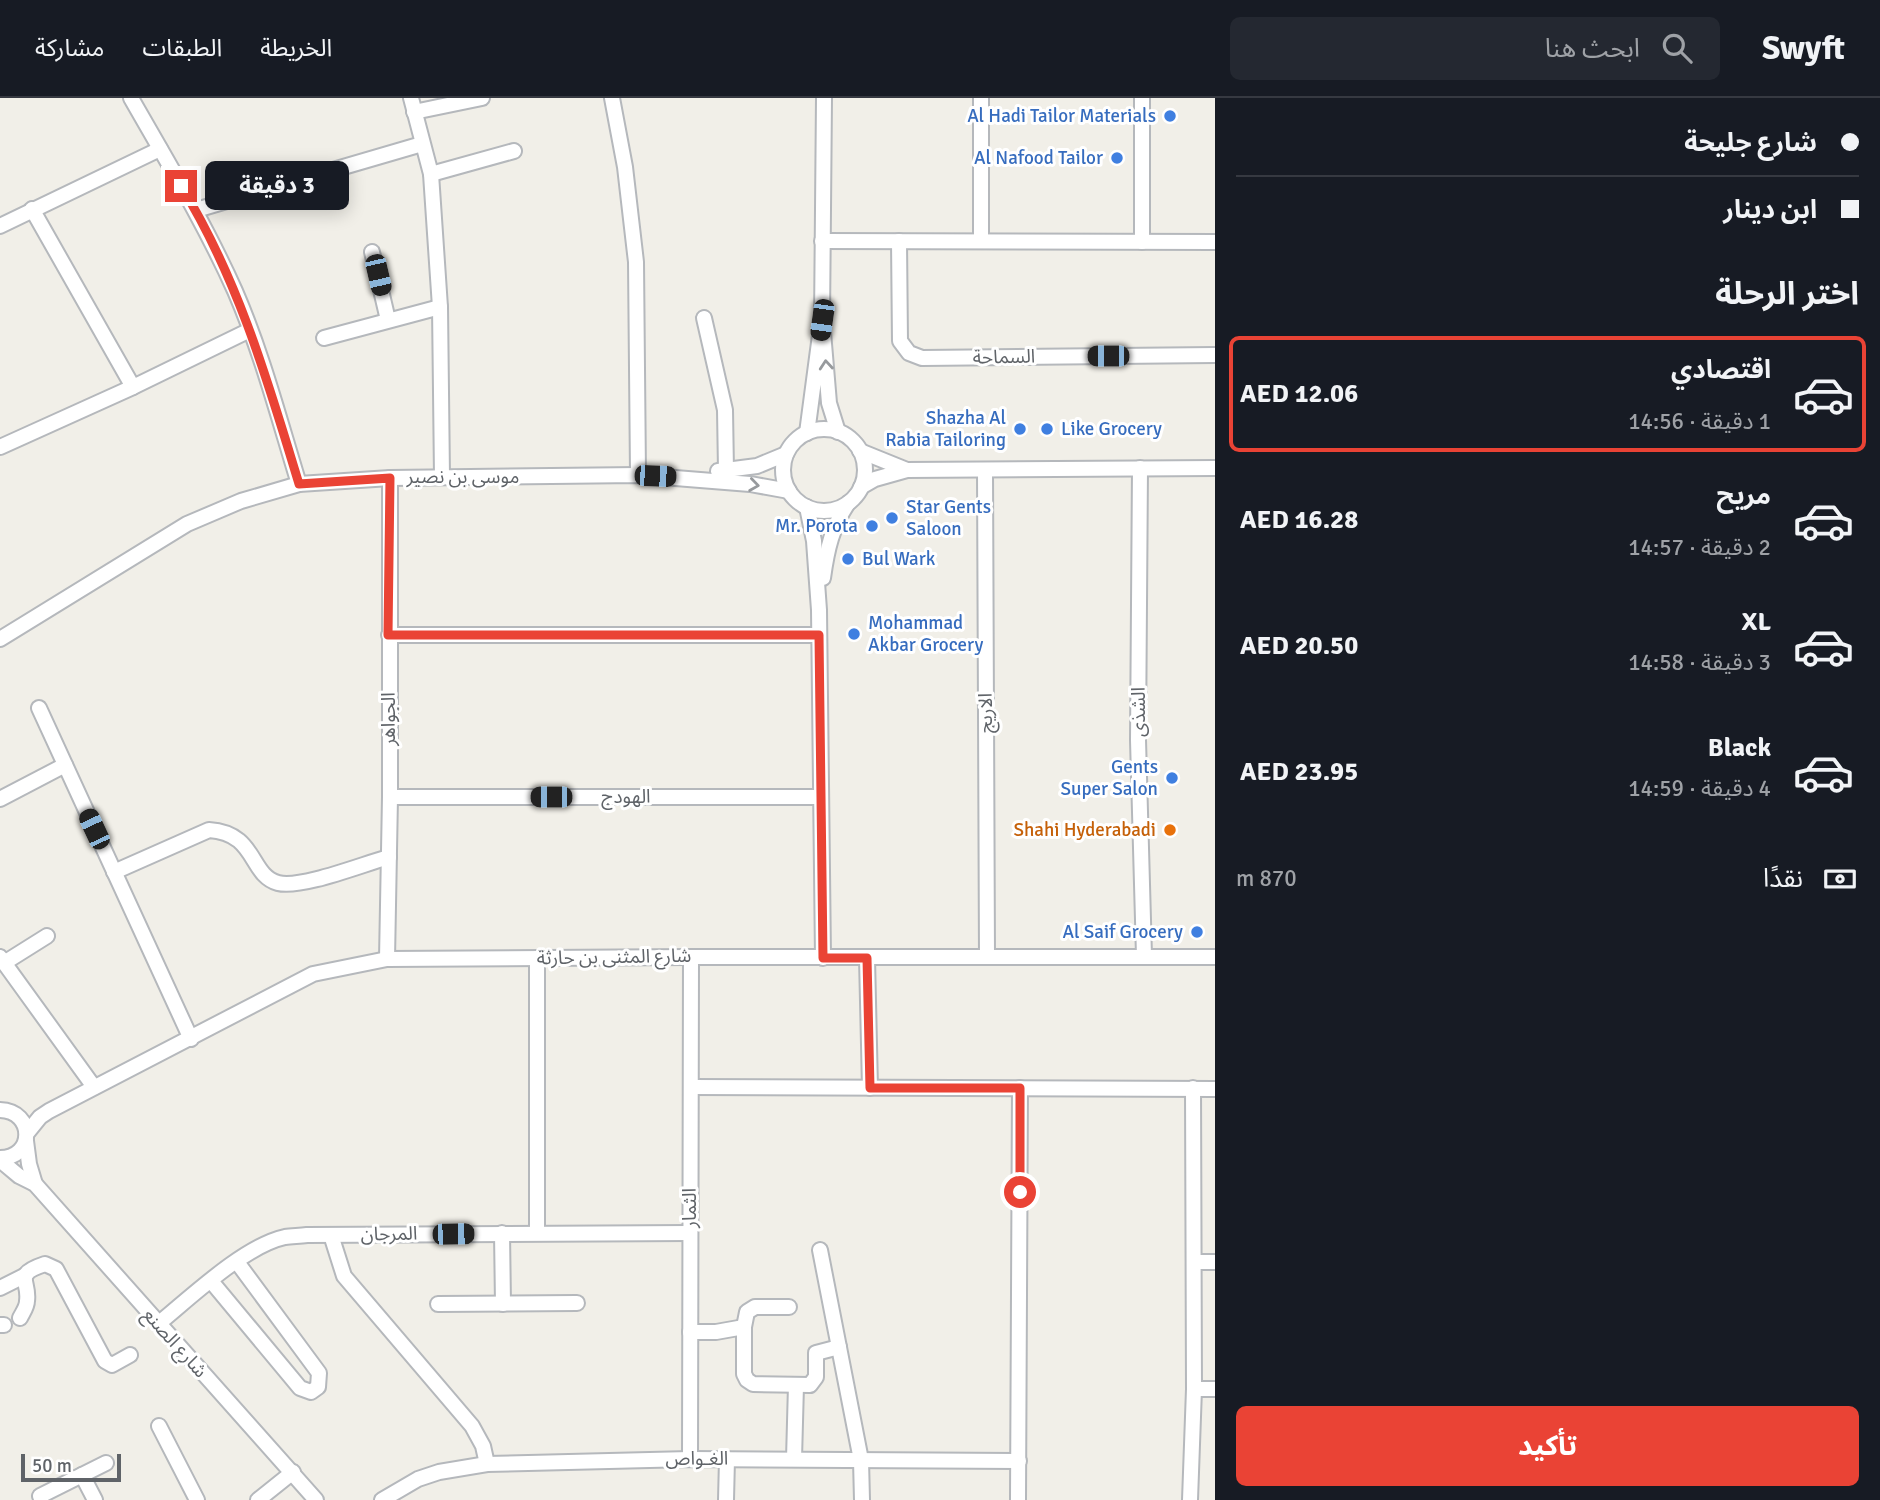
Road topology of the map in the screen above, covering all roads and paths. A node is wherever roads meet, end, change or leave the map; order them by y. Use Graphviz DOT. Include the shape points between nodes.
graph roads {
  1 [pos="131,98"];
  2 [pos="482,98"];
  3 [pos="612,98"];
  4 [pos="824,98"];
  5 [pos="981,98"];
  6 [pos="1142,98"];
  7 [pos="412,105"];
  8 [pos="422,144"];
  9 [pos="160,149"];
  10 [pos="514,150"];
  11 [pos="431,174"];
  12 [pos="32,209"];
  13 [pos="196,210"];
  14 [pos="1,224"];
  15 [pos="822,241"];
  16 [pos="899,241"];
  17 [pos="981,241"];
  18 [pos="1142,242"];
  19 [pos="1215,242"];
  20 [pos="372,252"];
  21 [pos="440,307"];
  22 [pos="704,318"];
  23 [pos="388,320"];
  24 [pos="822,320"];
  25 [pos="250,330"];
  26 [pos="324,338"];
  27 [pos="1215,355"];
  28 [pos="133,387"];
  29 [pos="838,432"];
  30 [pos="807,433"];
  31 [pos="0,447"];
  32 [pos="860,451"];
  33 [pos="786,454"];
  34 [pos="1140,468"];
  35 [pos="1215,468"];
  36 [pos="907,470"];
  37 [pos="985,470"];
  38 [pos="726,471"];
  39 [pos="638,475"];
  40 [pos="671,476"];
  41 [pos="442,477"];
  42 [pos="390,478"];
  43 [pos="299,484"];
  44 [pos="861,487"];
  45 [pos="789,491"];
  46 [pos="848,503"];
  47 [pos="807,507"];
  48 [pos="819,610"];
  49 [pos="388,635"];
  50 [pos="819,635"];
  51 [pos="0,639"];
  52 [pos="39,708"];
  53 [pos="65,765"];
  54 [pos="390,797"];
  55 [pos="820,797"];
  56 [pos="0,799"];
  57 [pos="388,857"];
  58 [pos="114,872"];
  59 [pos="47,936"];
  60 [pos="1144,956"];
  61 [pos="691,957"];
  62 [pos="987,957"];
  63 [pos="1215,957"];
  64 [pos="537,958"];
  65 [pos="823,958"];
  66 [pos="867,958"];
  67 [pos="387,959"];
  68 [pos="2,960"];
  69 [pos="191,1039"];
  70 [pos="94,1087"];
  71 [pos="691,1087"];
  72 [pos="870,1088"];
  73 [pos="1020,1088"];
  74 [pos="1193,1088"];
  75 [pos="1215,1088"];
  76 [pos="3,1110"];
  77 [pos="48,1111"];
  78 [pos="26,1137"];
  79 [pos="0,1159"];
  80 [pos="36,1184"];
  81 [pos="502,1233"];
  82 [pos="537,1233"];
  83 [pos="690,1233"];
  84 [pos="331,1235"];
  85 [pos="820,1250"];
  86 [pos="237,1262"];
  87 [pos="1194,1262"];
  88 [pos="1215,1262"];
  89 [pos="26,1275"];
  90 [pos="211,1280"];
  91 [pos="0,1288"];
  92 [pos="577,1303"];
  93 [pos="438,1304"];
  94 [pos="503,1304"];
  95 [pos="789,1307"];
  96 [pos="20,1318"];
  97 [pos="158,1324"];
  98 [pos="744,1328"];
  99 [pos="690,1332"];
  100 [pos="839,1346"];
  101 [pos="130,1355"];
  102 [pos="796,1385"];
  103 [pos="1194,1389"];
  104 [pos="1215,1389"];
  105 [pos="159,1426"];
  106 [pos="690,1459"];
  107 [pos="727,1459"];
  108 [pos="794,1459"];
  109 [pos="862,1460"];
  110 [pos="1019,1461"];
  111 [pos="106,1463"];
  112 [pos="487,1464"];
  113 [pos="293,1472"];
  114 [pos="82,1475"];
  115 [pos="40,1496"];
  116 [pos="94,1500"];
  117 [pos="197,1500"];
  118 [pos="258,1500"];
  119 [pos="316,1500"];
  120 [pos="382,1500"];
  121 [pos="726,1500"];
  122 [pos="862,1500"];
  123 [pos="1017,1500"];
  124 [pos="1190,1500"];
  1 -- 9 [label="street"];
  2 -- 7 [label="street"];
  3 -- 39 [label="street" via="636,262"];
  4 -- 15 [label="street"];
  5 -- 17 [label="street"];
  6 -- 18 [label="street"];
  7 -- 8 [label="street"];
  8 -- 11 [label="street"];
  8 -- 13 [label="street"];
  9 -- 12 [label="street"];
  9 -- 13 [label="street"];
  10 -- 11 [label="street"];
  11 -- 21 [label="street"];
  12 -- 14 [label="street"];
  12 -- 28 [label="street"];
  13 -- 25 [label="street"];
  15 -- 16 [label="street"];
  15 -- 24 [label="street"];
  16 -- 17 [label="street"];
  16 -- 27 [label="street, السماحة" via="900,341 909,353 922,358"];
  17 -- 18 [label="street"];
  18 -- 19 [label="street"];
  20 -- 23 [label="street"];
  21 -- 23 [label="street"];
  21 -- 41 [label="street"];
  22 -- 38 [label="street" via="725,410"];
  23 -- 26 [label="street"];
  29 -- 24 [label="street, one-way" via="829,403"];
  24 -- 30 [label="street"];
  25 -- 28 [label="street"];
  25 -- 43 [label="street"];
  28 -- 31 [label="street"];
  29 -- 30 [label="street"];
  29 -- 32 [label="street"];
  30 -- 33 [label="street"];
  32 -- 36 [label="street"];
  32 -- 44 [label="street"];
  33 -- 38 [label="street, موسى بن نصير" via="757,466"];
  33 -- 45 [label="street" via="784,479"];
  34 -- 35 [label="street"];
  34 -- 37 [label="street"];
  34 -- 60 [label="street, الشذى" via="1138,740"];
  36 -- 37 [label="street"];
  36 -- 44 [label="street"];
  37 -- 62 [label="street, الاريج"];
  38 -- 40 [label="street, موسى بن نصير"];
  39 -- 40 [label="street, موسى بن نصير"];
  39 -- 41 [label="street, موسى بن نصير"];
  40 -- 45 [label="street, موسى بن نصير, one-way"];
  41 -- 42 [label="street, موسى بن نصير"];
  42 -- 43 [label="street, موسى بن نصير"];
  42 -- 49 [label="street, الجواهر"];
  43 -- 51 [label="street, موسى بن نصير" via="187,524"];
  44 -- 46 [label="street"];
  45 -- 47 [label="street"];
  46 -- 47 [label="street" via="828,510"];
  46 -- 48 [label="street" via="829,543"];
  47 -- 48 [label="street"];
  48 -- 50 [label="street"];
  49 -- 50 [label="street"];
  49 -- 54 [label="street, الجواهر"];
  50 -- 55 [label="street"];
  52 -- 53 [label="street"];
  53 -- 56 [label="street"];
  53 -- 58 [label="street"];
  54 -- 55 [label="street, الهودج"];
  54 -- 57 [label="street, الجواهر"];
  55 -- 65 [label="street"];
  57 -- 58 [label="street" via="298,884 277,883 264,874 236,837 209,830"];
  57 -- 67 [label="street, الجواهر"];
  58 -- 69 [label="street"];
  59 -- 68 [label="street"];
  60 -- 62 [label="street, شارع المثنى بن حارثة"];
  60 -- 63 [label="street, شارع المثنى بن حارثة"];
  61 -- 64 [label="street, شارع المثنى بن حارثة"];
  61 -- 65 [label="street, شارع المثنى بن حارثة"];
  61 -- 71 [label="street, الثمار"];
  62 -- 66 [label="street, شارع المثنى بن حارثة"];
  64 -- 67 [label="street, شارع المثنى بن حارثة"];
  64 -- 82 [label="street"];
  65 -- 66 [label="street, شارع المثنى بن حارثة"];
  66 -- 72 [label="street"];
  67 -- 69 [label="street, شارع المثنى بن حارثة" via="313,974"];
  68 -- 70 [label="street"];
  69 -- 70 [label="street, شارع المثنى بن حارثة"];
  70 -- 77 [label="street, شارع المثنى بن حارثة"];
  71 -- 72 [label="street"];
  71 -- 83 [label="street, الثمار"];
  72 -- 73 [label="street"];
  73 -- 74 [label="street"];
  73 -- 110 [label="street"];
  74 -- 75 [label="street"];
  74 -- 87 [label="street"];
  76 -- 77 [label="street, شارع المثنى بن حارثة"];
  76 -- 78 [label="street" via="22,1119"];
  77 -- 78 [label="street, شارع المثنى بن حارثة"];
  78 -- 79 [label="street, شارع المثنى بن حارثة" via="18,1153"];
  78 -- 80 [label="street, شارع الصنع"];
  79 -- 80 [label="street, شارع الصنع"];
  80 -- 97 [label="street, شارع الصنع"];
  81 -- 82 [label="street, المرجان"];
  81 -- 84 [label="street, المرجان"];
  81 -- 94 [label="street"];
  82 -- 83 [label="street, المرجان"];
  83 -- 99 [label="street, الثمار"];
  84 -- 86 [label="street, المرجان" via="283,1237"];
  84 -- 112 [label="street" via="344,1276 472,1426"];
  85 -- 100 [label="street"];
  86 -- 90 [label="street, المرجان"];
  86 -- 90 [label="street" via="319,1373 318,1387 311,1392 300,1388"];
  87 -- 88 [label="street"];
  87 -- 103 [label="street"];
  89 -- 91 [label="street"];
  89 -- 96 [label="street" via="27,1304"];
  89 -- 101 [label="street" via="45,1264 56,1269 105,1361 112,1365"];
  90 -- 97 [label="street, المرجان"];
  92 -- 94 [label="street"];
  93 -- 94 [label="street"];
  95 -- 98 [label="street" via="750,1308"];
  97 -- 113 [label="street, شارع الصنع"];
  98 -- 99 [label="street"];
  98 -- 102 [label="street" via="747,1380"];
  99 -- 106 [label="street, الثمار"];
  100 -- 102 [label="street" via="816,1353 815,1380 810,1385"];
  100 -- 109 [label="street"];
  102 -- 108 [label="street"];
  103 -- 104 [label="street"];
  103 -- 124 [label="street"];
  105 -- 117 [label="street"];
  106 -- 107 [label="street, الغـواص"];
  106 -- 112 [label="street, الغـواص"];
  107 -- 108 [label="street, الغـواص"];
  107 -- 121 [label="street"];
  108 -- 109 [label="street, الغـواص"];
  109 -- 110 [label="street, الغـواص"];
  109 -- 122 [label="street"];
  110 -- 123 [label="street"];
  111 -- 114 [label="street"];
  112 -- 120 [label="street, الغـواص" via="418,1479"];
  113 -- 118 [label="street"];
  113 -- 119 [label="street, شارع الصنع"];
  114 -- 115 [label="street"];
  114 -- 116 [label="street"];
}
